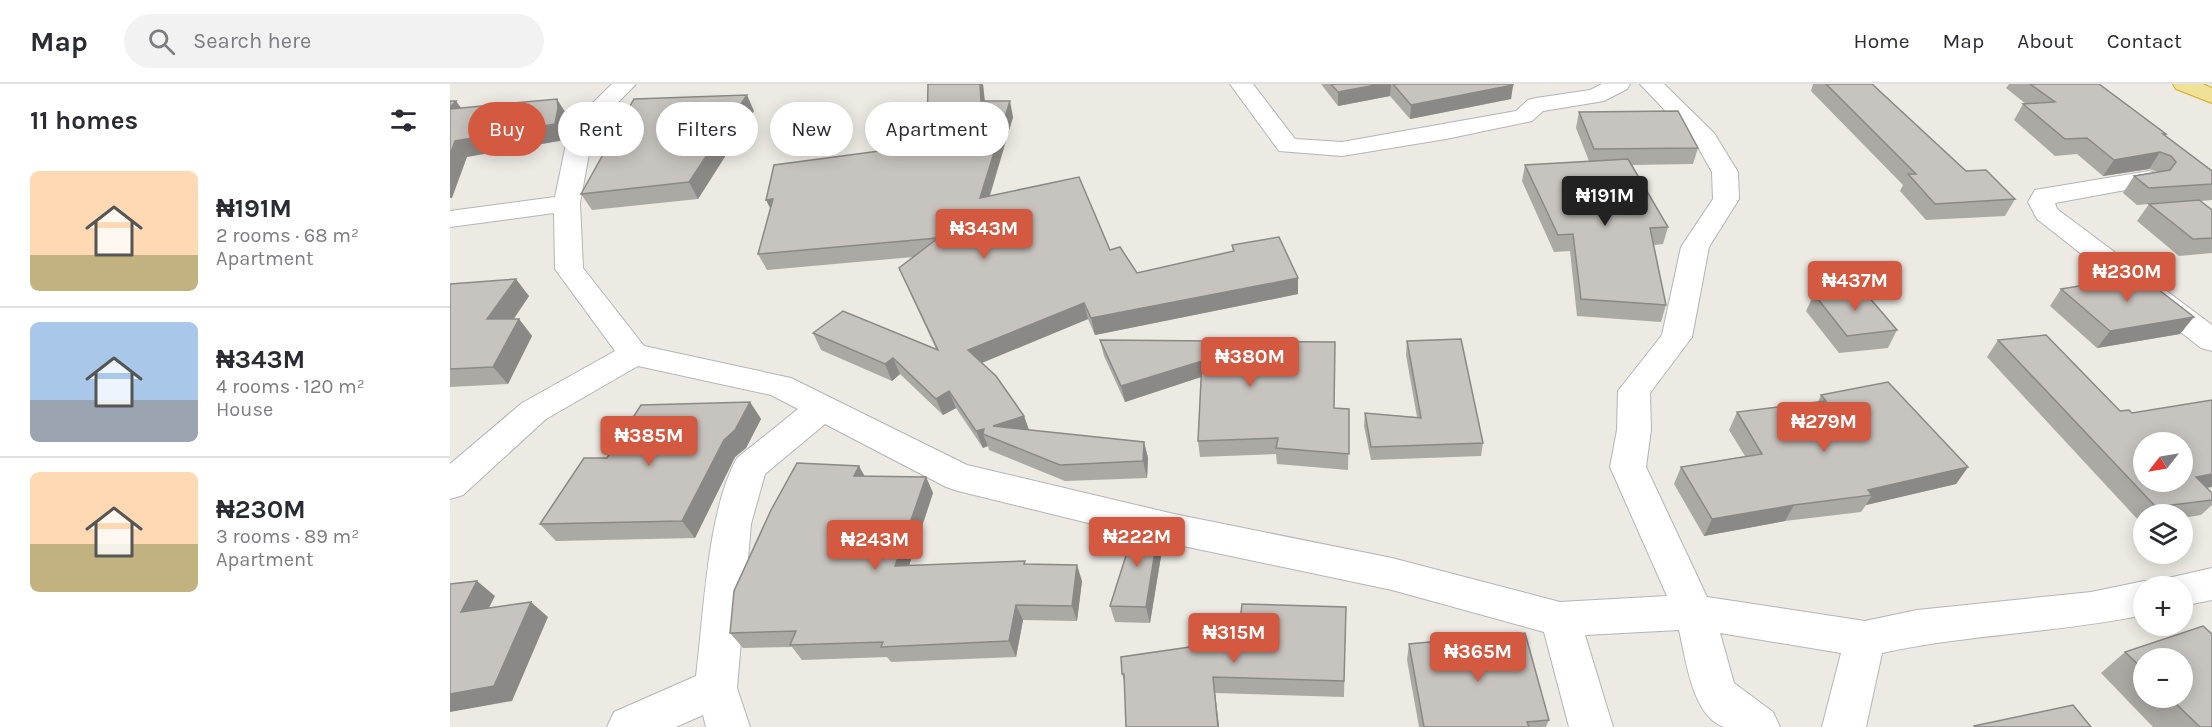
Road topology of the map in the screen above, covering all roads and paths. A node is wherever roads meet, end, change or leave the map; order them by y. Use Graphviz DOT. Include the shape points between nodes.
graph roads {
  1 [pos="625,84"];
  2 [pos="1241,84"];
  3 [pos="1619,84"];
  4 [pos="1651,84"];
  5 [pos="2184,84"];
  6 [pos="2212,96"];
  7 [pos="2149,179"];
  8 [pos="567,203"];
  9 [pos="450,219"];
  10 [pos="2212,341"];
  11 [pos="634,354"];
  12 [pos="822,408"];
  13 [pos="450,484"];
  14 [pos="2212,584"];
  15 [pos="2193,588"];
  16 [pos="2133,600"];
  17 [pos="1694,612"];
  18 [pos="1560,619"];
  19 [pos="1865,639"];
  20 [pos="716,688"];
  21 [pos="629,727"];
  22 [pos="728,727"];
  23 [pos="1591,727"];
  24 [pos="1758,727"];
  25 [pos="1844,727"];
  1 -- 8 [label="street" via="582,125"];
  2 -- 3 [label="street" via="1288,146 1342,149 1524,116 1531,98 1596,96"];
  4 -- 17 [label="street" via="1705,138 1725,172 1726,199 1695,247 1677,337 1634,391 1634,430 1628,467"];
  5 -- 6 [label="highway"];
  7 -- 10 [label="street" via="2044,196 2041,202 2046,213"];
  8 -- 9 [label="street"];
  8 -- 11 [label="street" via="569,269"];
  11 -- 12 [label="street" via="780,386"];
  11 -- 13 [label="street" via="534,411"];
  12 -- 18 [label="street" via="958,477 1174,529 1392,574"];
  12 -- 20 [label="street" via="749,466 733,524"];
  14 -- 15 [label="street"];
  16 -- 19 [label="street" via="2091,609 1917,628"];
  17 -- 18 [label="street"];
  17 -- 19 [label="street"];
  17 -- 24 [label="street" via="1716,695"];
  18 -- 23 [label="street"];
  19 -- 25 [label="street"];
  20 -- 21 [label="street"];
  20 -- 22 [label="street"];
}
